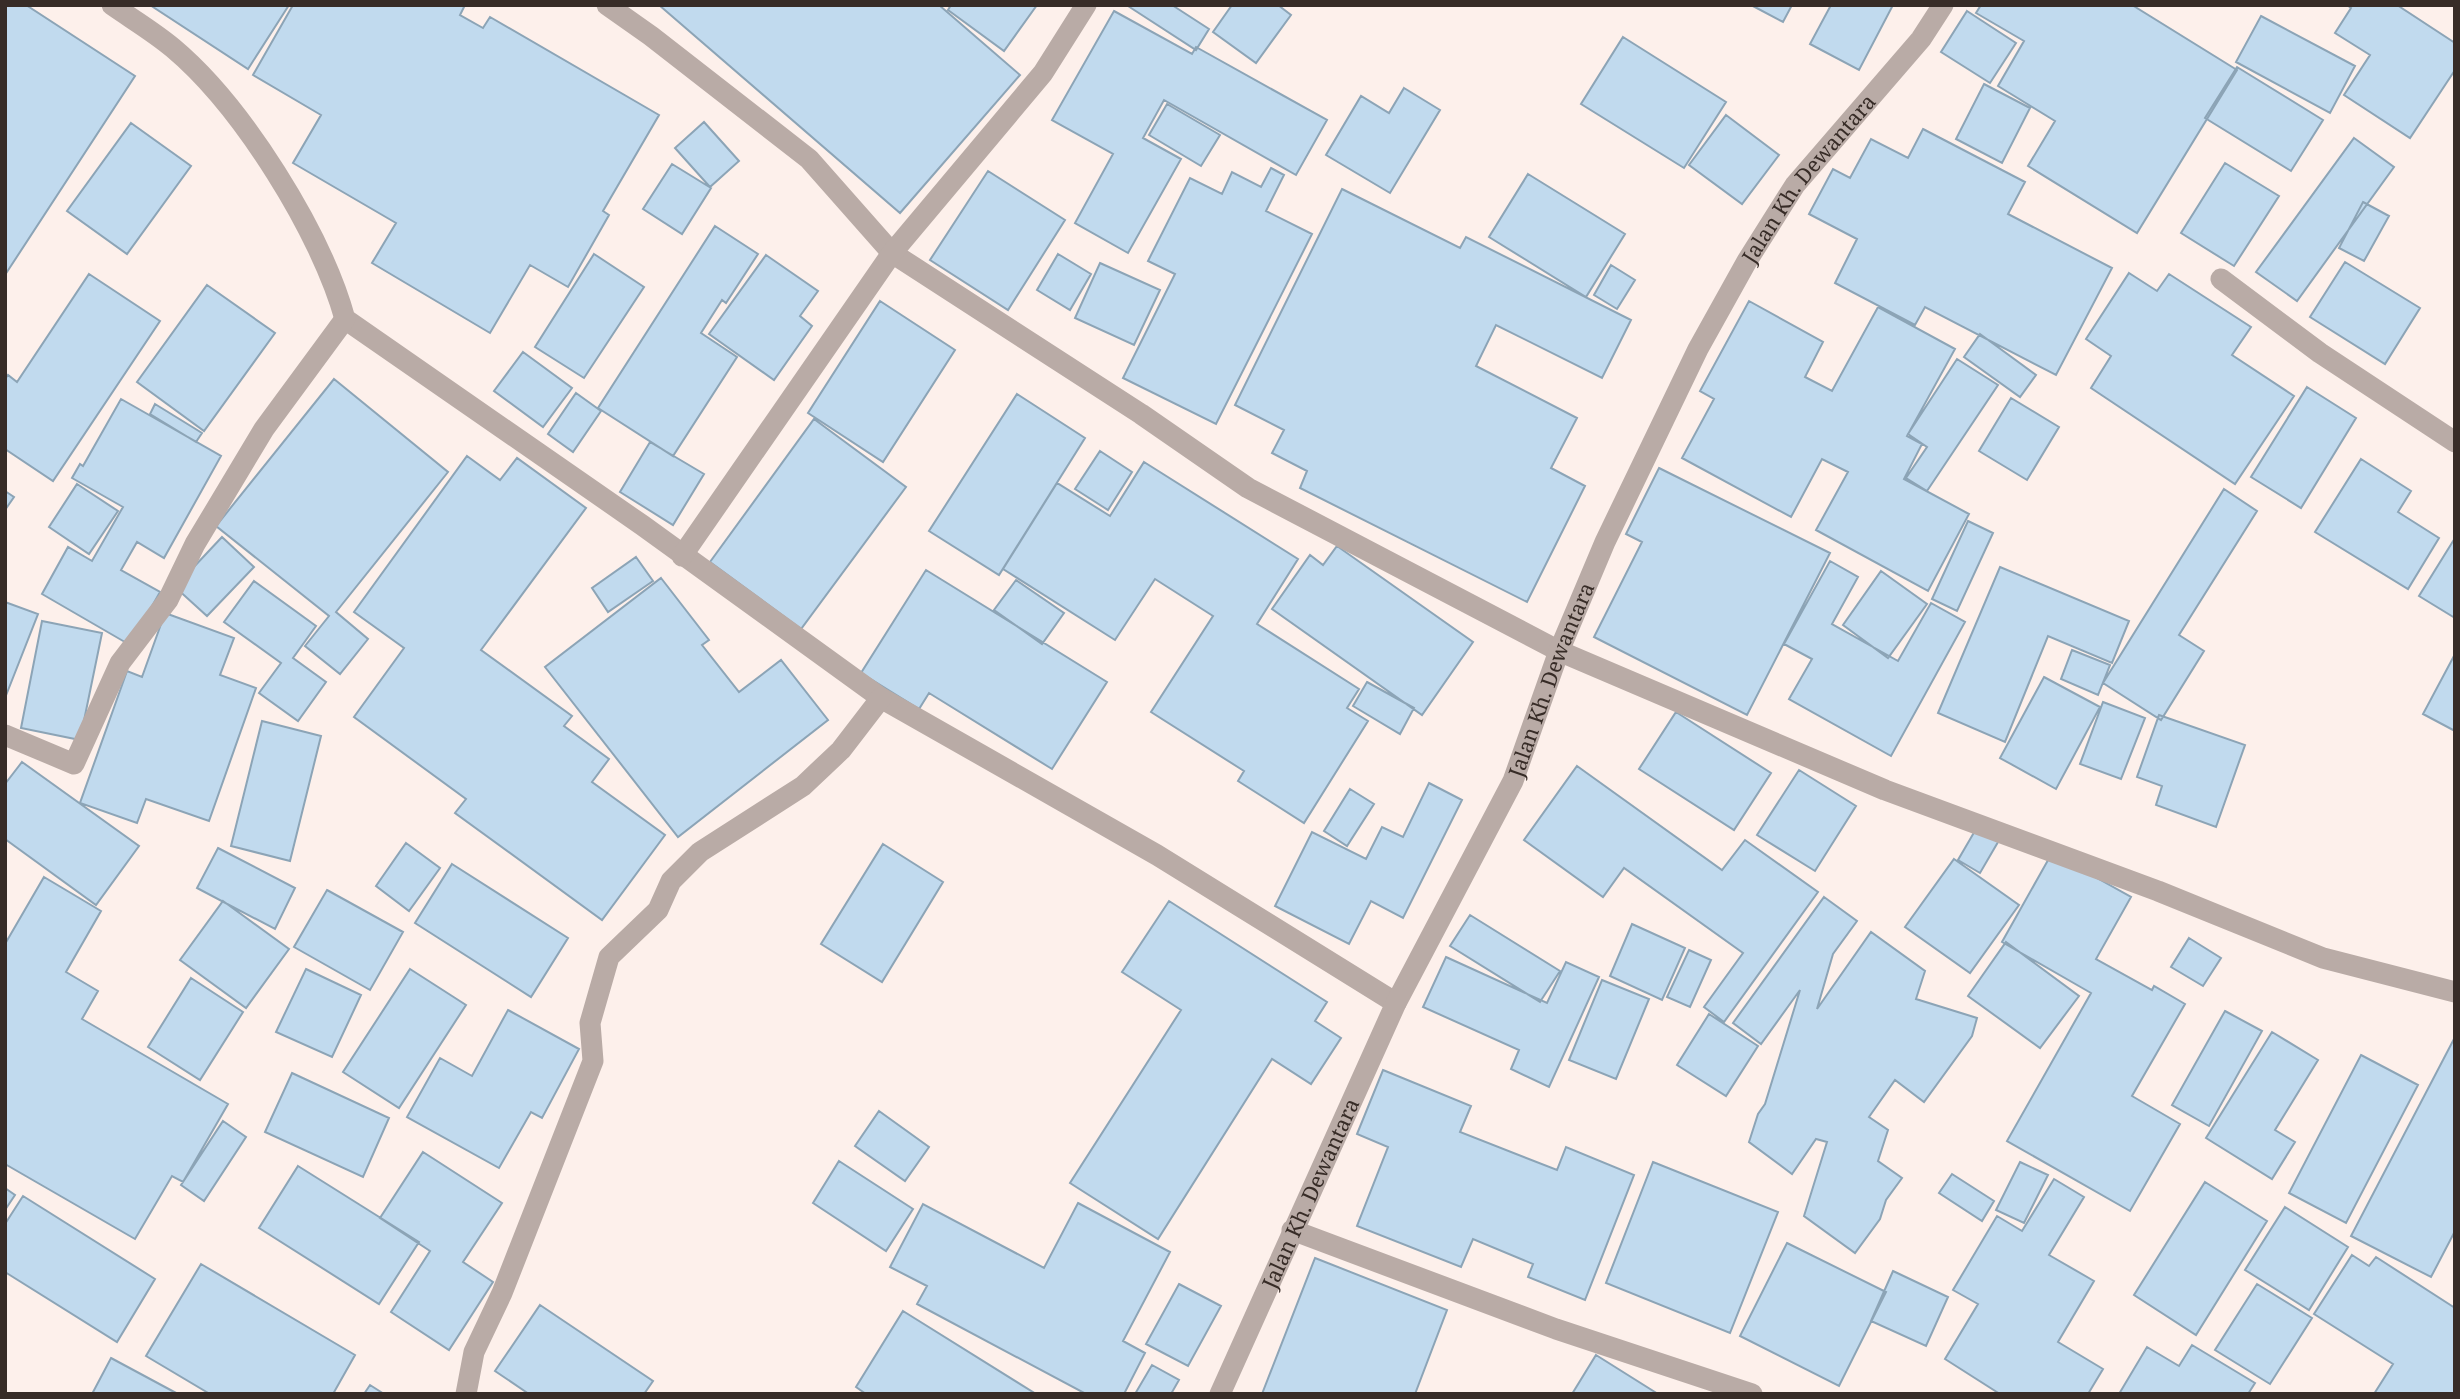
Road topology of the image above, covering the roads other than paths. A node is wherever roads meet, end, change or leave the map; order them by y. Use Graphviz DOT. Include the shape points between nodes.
graph roads {
  1 [pos="112,5"];
  2 [pos="607,5"];
  3 [pos="1086,5"];
  4 [pos="1942,5"];
  5 [pos="892,253"];
  6 [pos="2221,279"];
  7 [pos="345,319"];
  8 [pos="2455,442"];
  9 [pos="682,556"];
  10 [pos="1559,651"];
  11 [pos="881,698"];
  12 [pos="5,735"];
  13 [pos="2455,992"];
  14 [pos="1396,1003"];
  15 [pos="1292,1230"];
  16 [pos="466,1394"];
  17 [pos="1220,1394"];
  18 [pos="1752,1394"];
  1 -- 7 [label="street" via="173,48 228,103 275,171 336,288"];
  2 -- 5 [label="street" via="809,159"];
  3 -- 5 [label="street" via="1042,73"];
  4 -- 10 [label="street, Jalan Kh. Dewantara" via="1922,38 1795,185 1747,261 1651,444"];
  5 -- 9 [label="street"];
  5 -- 10 [label="street" via="1248,488"];
  6 -- 8 [label="street" via="2320,354"];
  7 -- 9 [label="street"];
  7 -- 12 [label="street" via="264,429 194,544 168,600 120,663 74,764"];
  9 -- 11 [label="street"];
  10 -- 13 [label="street" via="1885,790 2323,958"];
  10 -- 14 [label="street, Jalan Kh. Dewantara" via="1513,781"];
  11 -- 14 [label="street" via="1157,855"];
  11 -- 16 [label="street" via="841,750 803,786 700,852 671,881 658,909 609,957 590,1023 593,1061 502,1293 474,1352"];
  14 -- 15 [label="street, Jalan Kh. Dewantara"];
  15 -- 17 [label="street, Jalan Kh. Dewantara"];
  15 -- 18 [label="street" via="1530,1320"];
}
